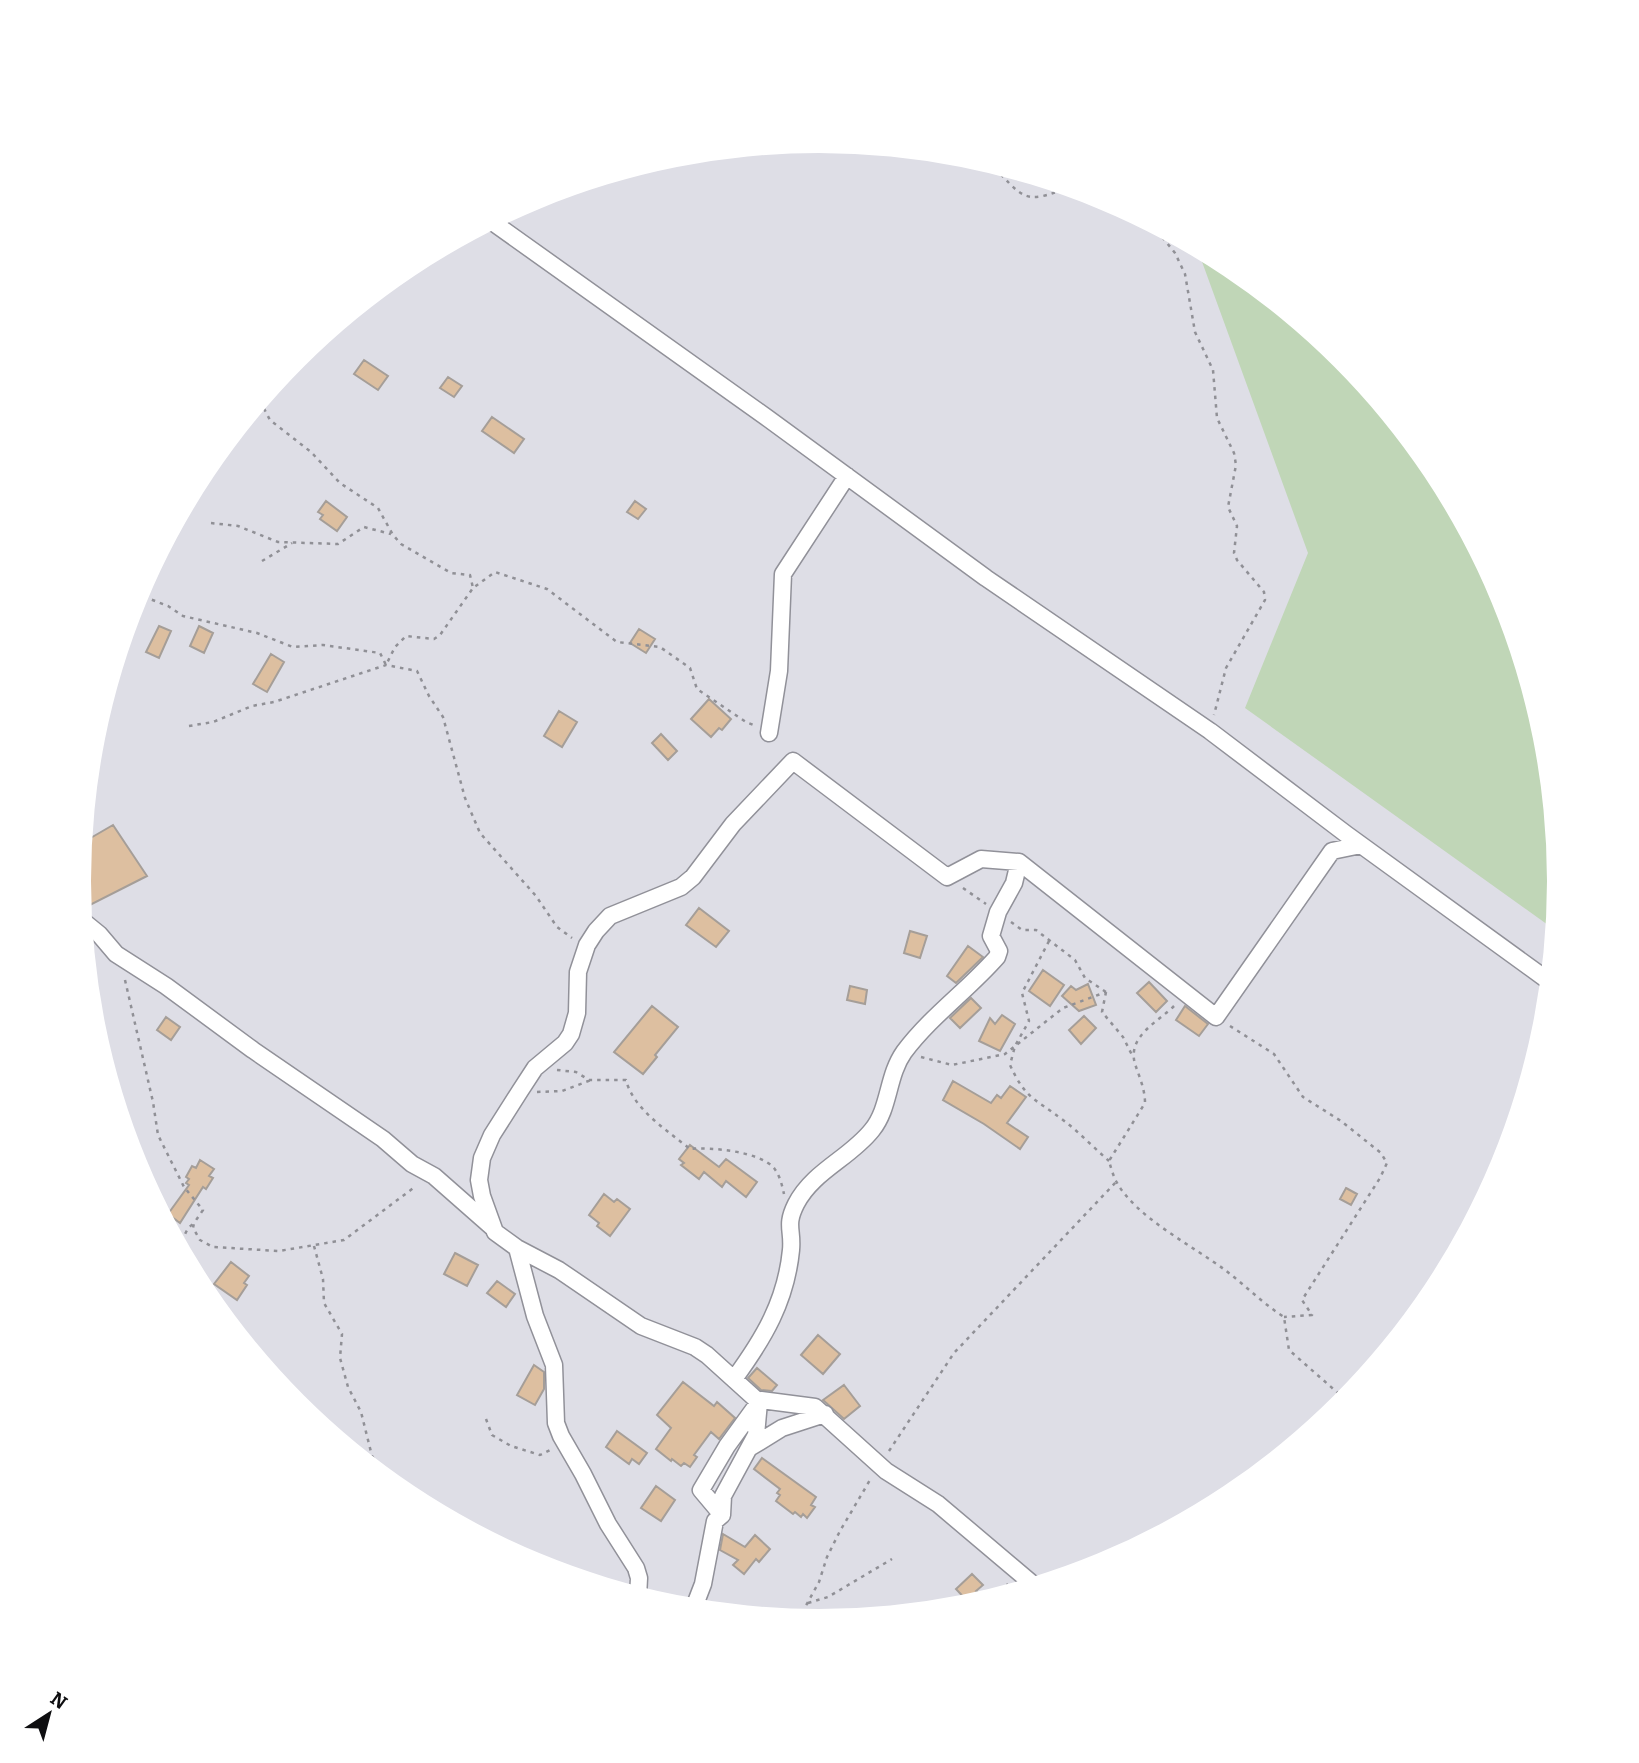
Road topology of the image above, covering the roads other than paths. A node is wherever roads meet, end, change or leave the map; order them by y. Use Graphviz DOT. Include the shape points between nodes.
graph roads {
  1 [pos="499,227"];
  2 [pos="847,476"];
  3 [pos="769,733"];
  4 [pos="1361,845"];
  5 [pos="1019,862"];
  6 [pos="93,929"];
  7 [pos="1542,976"];
  8 [pos="493,1228"];
  9 [pos="517,1248"];
  10 [pos="734,1379"];
  11 [pos="759,1402"];
  12 [pos="825,1414"];
  13 [pos="751,1447"];
  14 [pos="722,1516"];
  15 [pos="1027,1579"];
  16 [pos="639,1587"];
  17 [pos="697,1599"];
  1 -- 2 [label="street"];
  2 -- 3 [label="street" via="783,574 779,671"];
  2 -- 4 [label="street" via="986,578 1210,731"];
  4 -- 5 [label="street" via="1332,851 1216,1017"];
  4 -- 7 [label="street"];
  5 -- 8 [label="street" via="981,859 947,877 793,761 733,824 693,877 681,887 610,916 587,945 578,972 576,1022 565,1043 542,1061 520,1091 482,1158 479,1180"];
  5 -- 10 [label="street" via="991,936 999,951 997,957 903,1053 874,1127 797,1202 788,1224 791,1248 782,1299"];
  6 -- 8 [label="street" via="116,954 434,1176"];
  8 -- 9 [label="street"];
  9 -- 10 [label="street" via="641,1325 701,1351"];
  9 -- 16 [label="street" via="554,1365 556,1423 636,1568"];
  10 -- 11 [label="street"];
  11 -- 12 [label="street" via="807,1404"];
  11 -- 13 [label="street"];
  11 -- 14 [label="street" via="701,1490"];
  12 -- 13 [label="street" via="789,1425"];
  12 -- 15 [label="street" via="879,1465 938,1504"];
  13 -- 14 [label="street" via="723,1496"];
  14 -- 17 [label="street" via="715,1521"];
}
